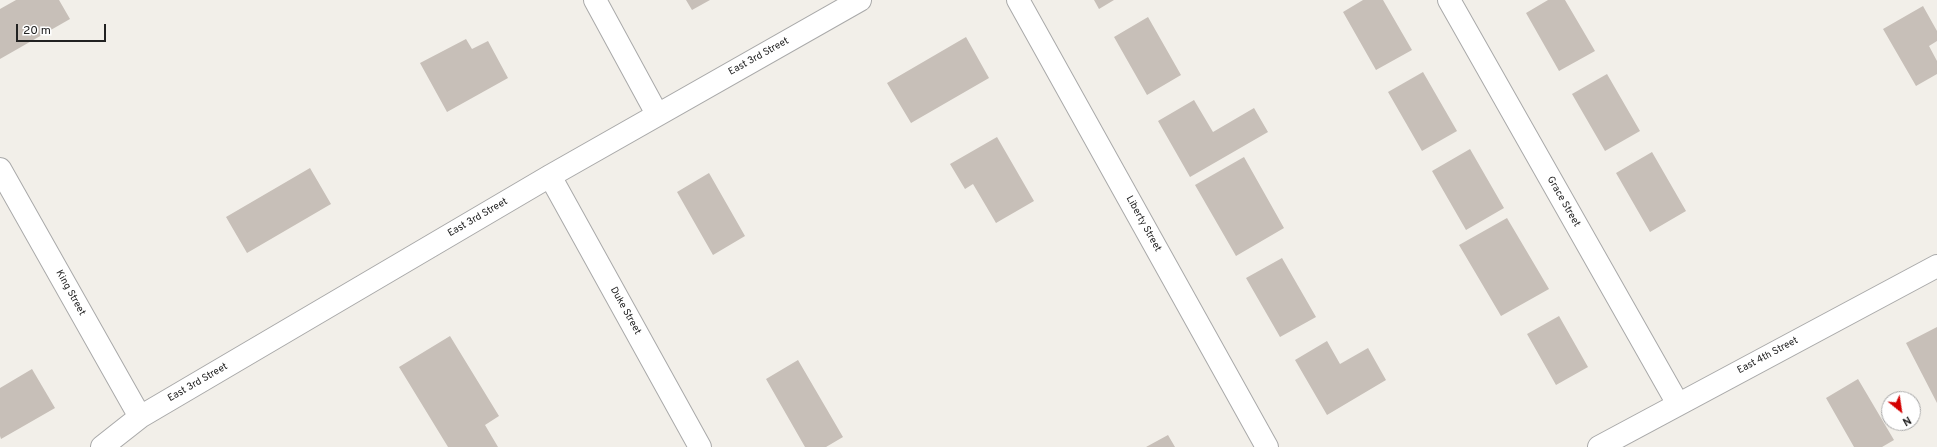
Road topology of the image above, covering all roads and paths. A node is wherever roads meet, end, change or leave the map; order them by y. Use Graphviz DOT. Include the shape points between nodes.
graph roads {
  1 [pos="595,0"];
  2 [pos="860,0"];
  3 [pos="1018,0"];
  4 [pos="1449,0"];
  5 [pos="657,114"];
  6 [pos="0,169"];
  7 [pos="550,176"];
  8 [pos="1937,266"];
  9 [pos="1678,404"];
  10 [pos="140,417"];
  11 [pos="102,447"];
  12 [pos="700,447"];
  13 [pos="1267,447"];
  14 [pos="1599,447"];
  1 -- 5 [label="street"];
  2 -- 5 [label="street, East 3rd Street"];
  3 -- 13 [label="street, Liberty Street"];
  4 -- 9 [label="street, Grace Street"];
  5 -- 7 [label="street, East 3rd Street"];
  6 -- 10 [label="street, King Street"];
  7 -- 10 [label="street, East 3rd Street"];
  7 -- 12 [label="street, Duke Street"];
  8 -- 9 [label="street, East 4th Street"];
  9 -- 14 [label="street, East 4th Street"];
  10 -- 11 [label="street, East 3rd Street"];
}
